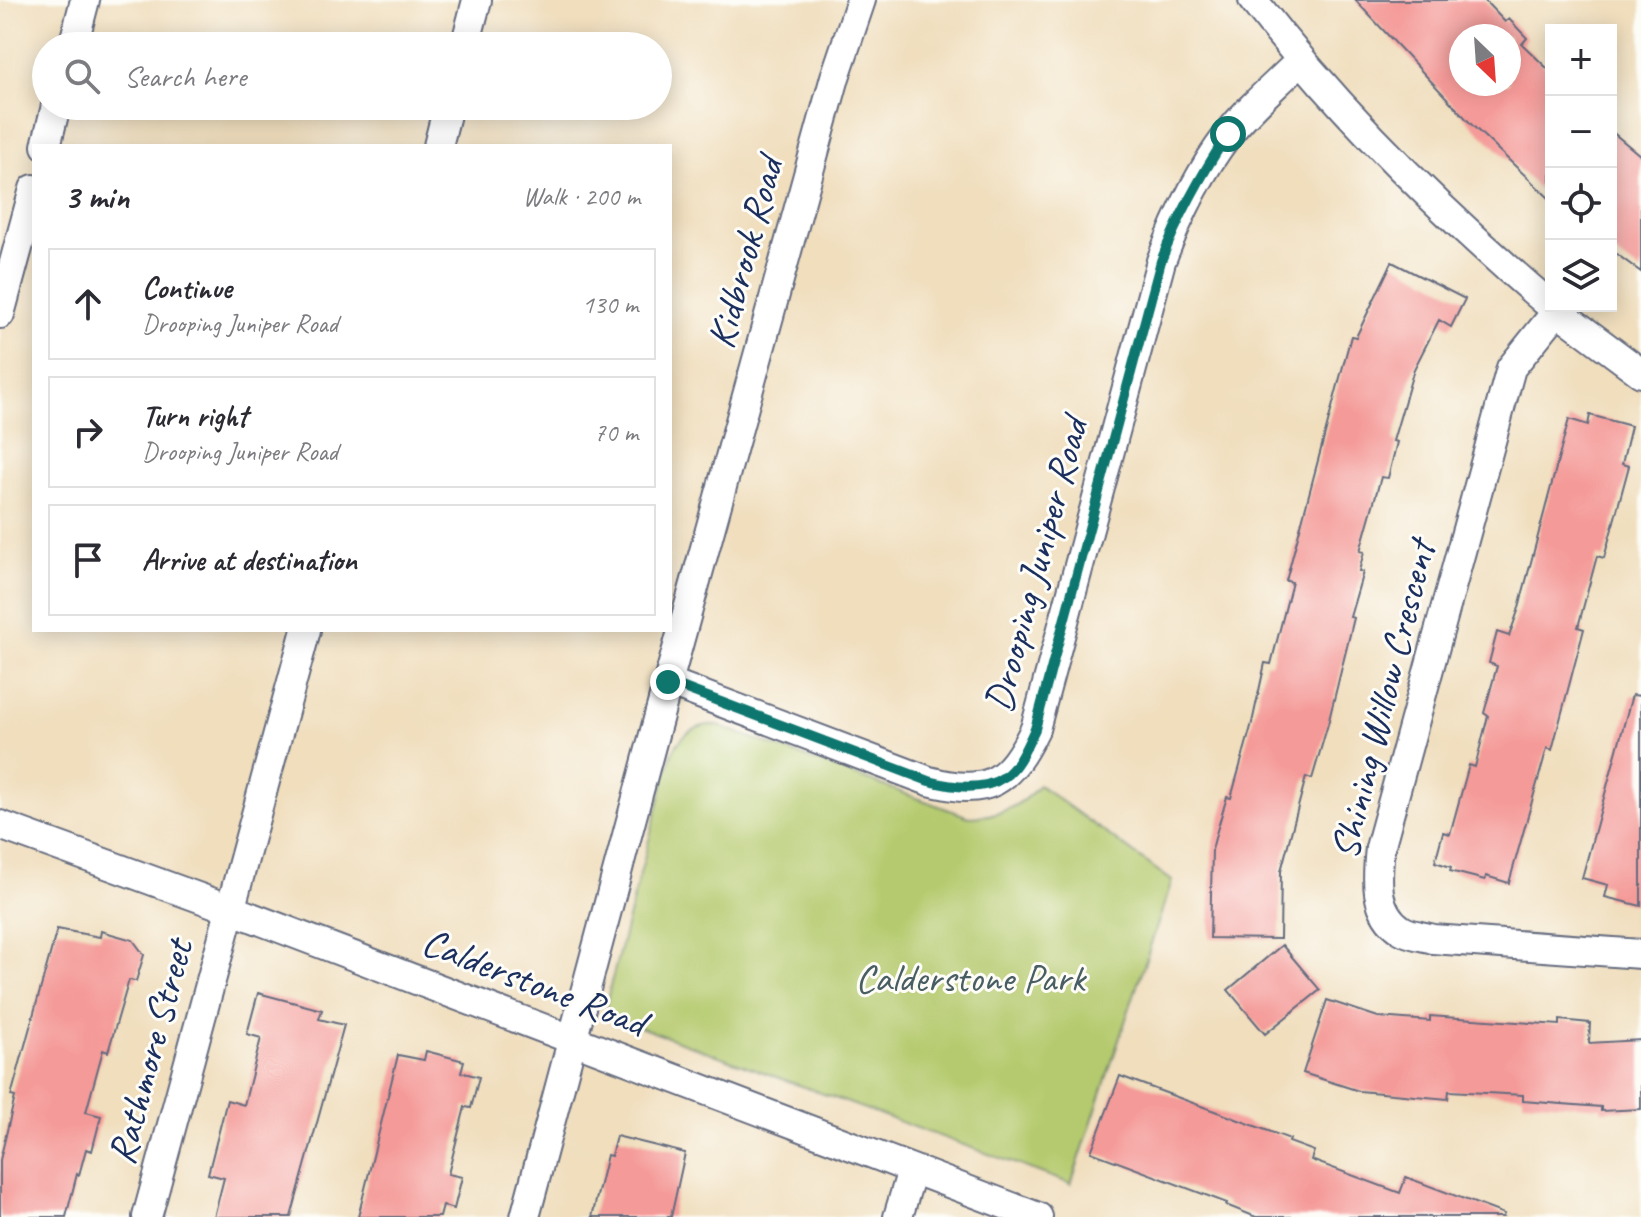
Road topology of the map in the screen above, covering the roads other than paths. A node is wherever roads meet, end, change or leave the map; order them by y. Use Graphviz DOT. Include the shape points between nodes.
graph roads {
  1 [pos="85,0"];
  2 [pos="477,0"];
  3 [pos="861,0"];
  4 [pos="1253,0"];
  5 [pos="77,32"];
  6 [pos="469,32"];
  7 [pos="1300,61"];
  8 [pos="52,120"];
  9 [pos="444,120"];
  10 [pos="46,144"];
  11 [pos="438,144"];
  12 [pos="32,196"];
  13 [pos="1545,301"];
  14 [pos="1550,312"];
  15 [pos="1558,312"];
  16 [pos="0,314"];
  17 [pos="1641,373"];
  18 [pos="305,632"];
  19 [pos="668,682"];
  20 [pos="0,825"];
  21 [pos="230,909"];
  22 [pos="1641,954"];
  23 [pos="573,1039"];
  24 [pos="912,1170"];
  25 [pos="147,1217"];
  26 [pos="525,1217"];
  27 [pos="898,1217"];
  28 [pos="1038,1217"];
  1 -- 5 [label="street"];
  2 -- 6 [label="street"];
  3 -- 19 [label="street, Kidbrook Road" via="835,77"];
  4 -- 7 [label="street"];
  7 -- 13 [label="street" via="1434,200"];
  7 -- 19 [label="street, Drooping Juniper Road" via="1228,134 1177,220 1161,261 1035,729 1004,777 979,786 929,781"];
  8 -- 10 [label="street"];
  9 -- 11 [label="street"];
  12 -- 16 [label="street"];
  14 -- 22 [label="street, Shining Willow Crescent" via="1511,368 1380,848 1376,882 1382,907 1401,929 1433,939"];
  15 -- 17 [label="street"];
  18 -- 21 [label="street, Rathmore Street"];
  19 -- 23 [label="street, Kidbrook Road"];
  20 -- 21 [label="street, Calderstone Road"];
  21 -- 23 [label="street, Calderstone Road"];
  21 -- 25 [label="street, Rathmore Street"];
  23 -- 24 [label="street, Calderstone Road"];
  23 -- 26 [label="street, Kidbrook Road"];
  24 -- 27 [label="street"];
  24 -- 28 [label="street, Calderstone Road"];
}
